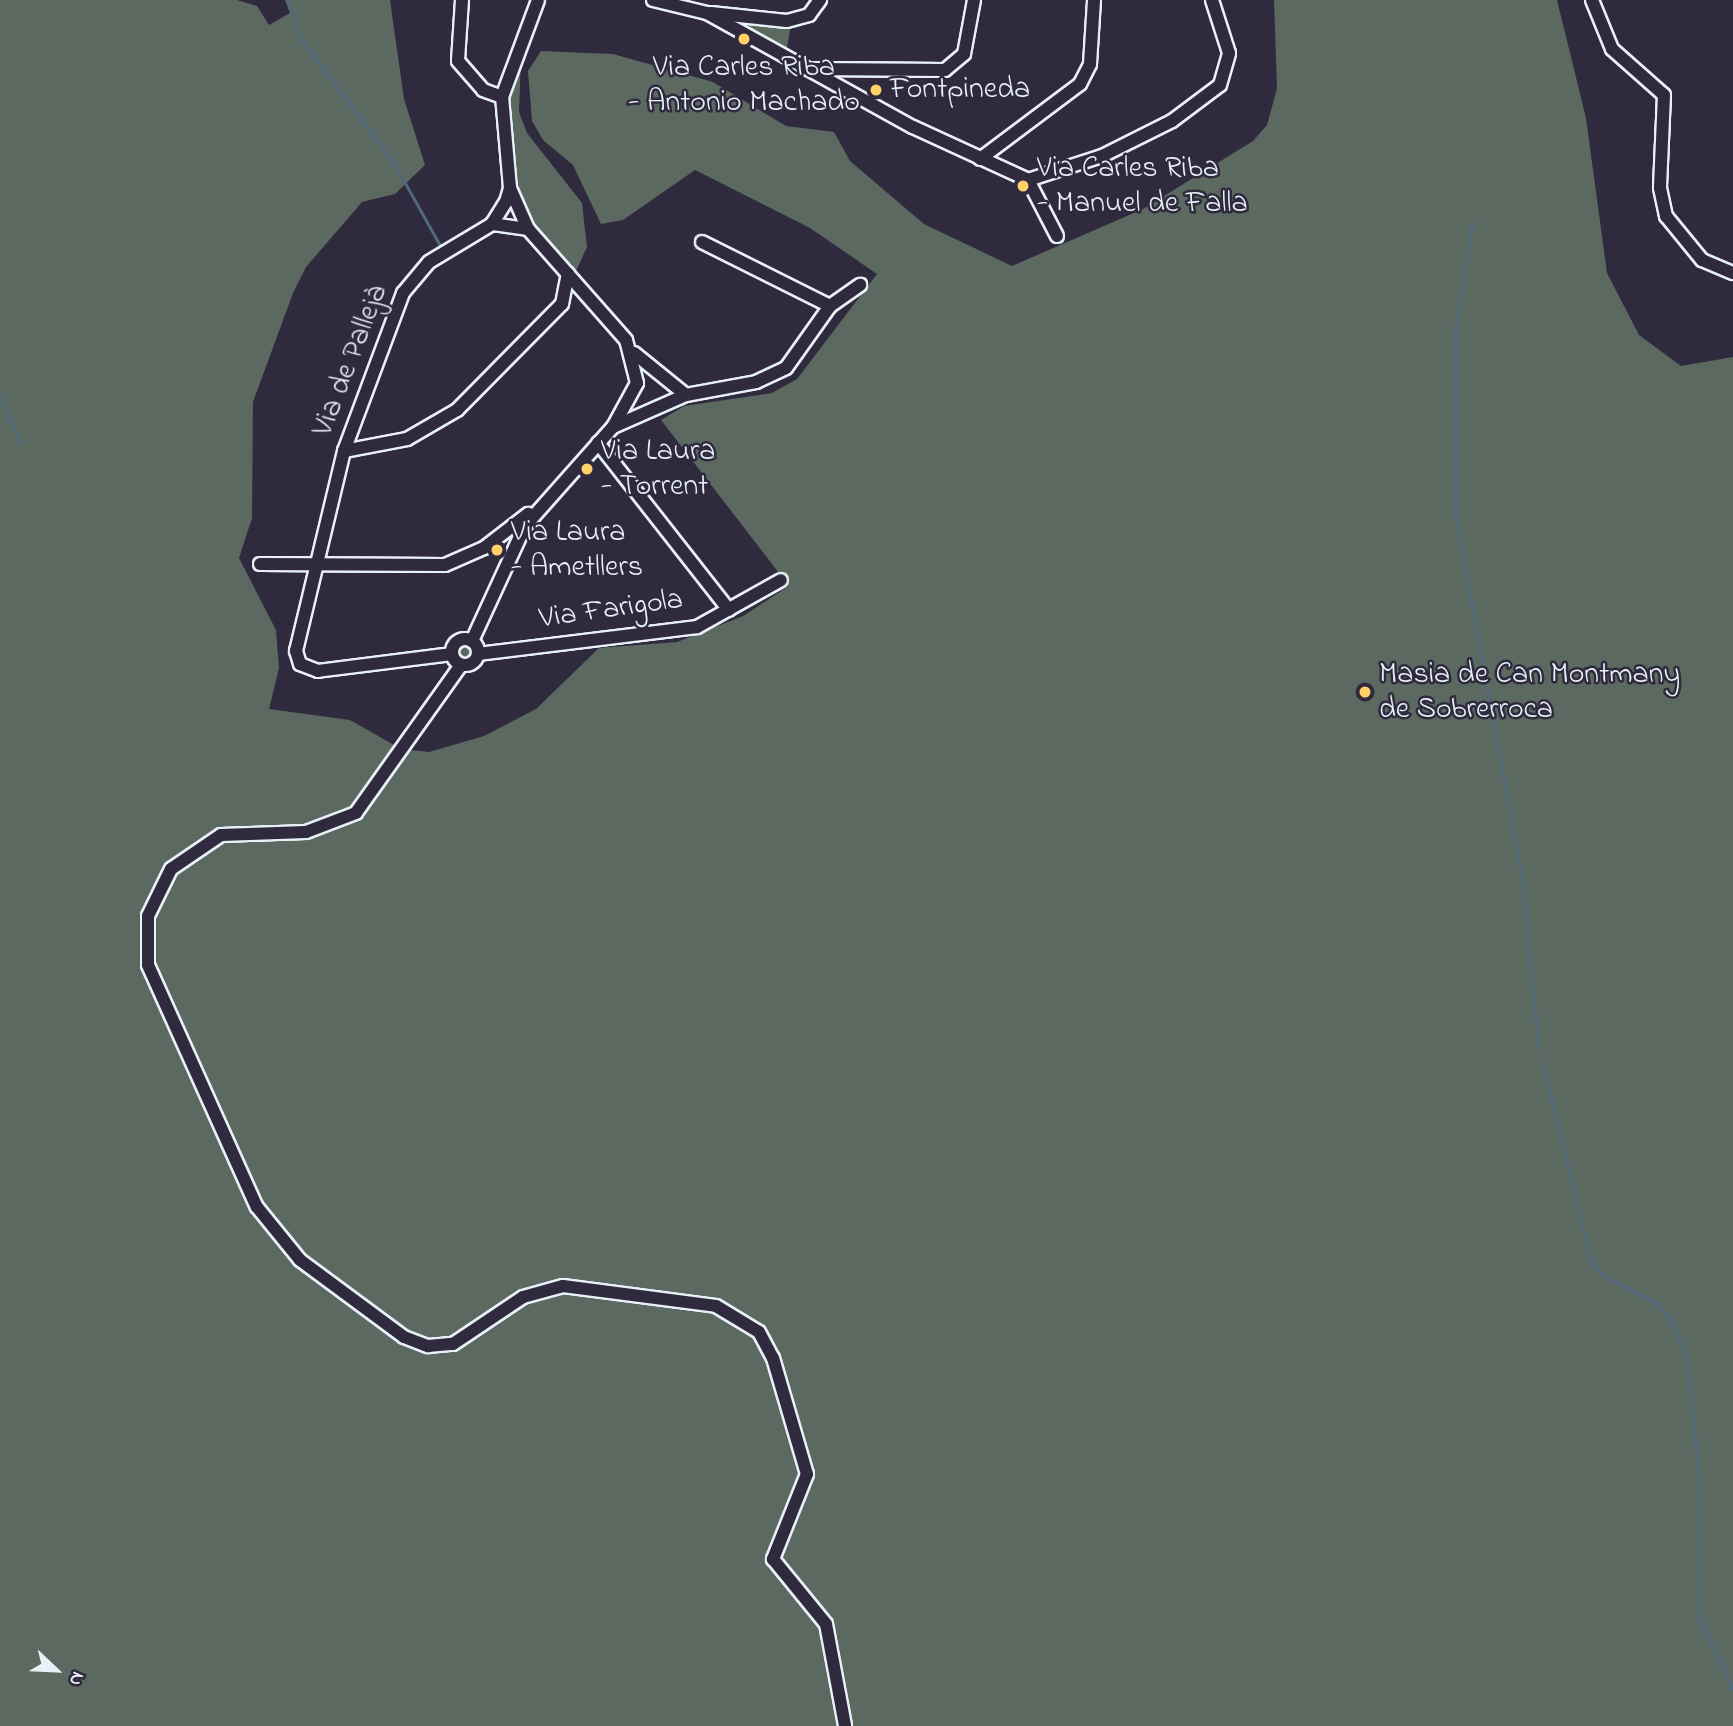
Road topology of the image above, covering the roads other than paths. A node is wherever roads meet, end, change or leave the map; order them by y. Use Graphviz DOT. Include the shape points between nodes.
graph roads {
  1 [pos="462,0"];
  2 [pos="538,0"];
  3 [pos="653,0"];
  4 [pos="820,0"];
  5 [pos="974,0"];
  6 [pos="1094,0"];
  7 [pos="1212,0"];
  8 [pos="1592,0"];
  9 [pos="707,13"];
  10 [pos="808,69"];
  11 [pos="502,97"];
  12 [pos="980,159"];
  13 [pos="1028,180"];
  14 [pos="510,188"];
  15 [pos="492,224"];
  16 [pos="528,229"];
  17 [pos="1057,236"];
  18 [pos="702,242"];
  19 [pos="1733,273"];
  20 [pos="568,274"];
  21 [pos="860,285"];
  22 [pos="592,300"];
  23 [pos="562,304"];
  24 [pos="830,306"];
  25 [pos="634,353"];
  26 [pos="686,395"];
  27 [pos="355,421"];
  28 [pos="613,427"];
  29 [pos="366,442"];
  30 [pos="598,443"];
  31 [pos="344,451"];
  32 [pos="539,505"];
  33 [pos="260,564"];
  34 [pos="313,566"];
  35 [pos="782,580"];
  36 [pos="729,610"];
  37 [pos="472,641"];
  38 [pos="478,654"];
  39 [pos="457,659"];
  40 [pos="845,1726"];
  1 -- 11 [label="street" via="458,61 483,90"];
  2 -- 11 [label="street"];
  3 -- 9 [label="street"];
  4 -- 9 [label="street" via="809,15 787,21"];
  5 -- 10 [label="street" via="964,54 945,70"];
  6 -- 12 [label="street" via="1090,64 1080,84"];
  7 -- 13 [label="street" via="1229,52 1220,85 1172,121 1102,156"];
  8 -- 19 [label="street" via="1612,49 1664,95 1660,188 1666,216 1702,260"];
  9 -- 10 [label="street"];
  10 -- 12 [label="street"];
  11 -- 14 [label="street"];
  12 -- 13 [label="street"];
  13 -- 17 [label="street"];
  14 -- 15 [label="street"];
  14 -- 16 [label="street"];
  15 -- 16 [label="street"];
  15 -- 27 [label="street, Via de Pallejà" via="429,261 409,284"];
  16 -- 20 [label="street"];
  18 -- 24 [label="street"];
  20 -- 22 [label="street"];
  20 -- 23 [label="street"];
  21 -- 24 [label="street"];
  22 -- 23 [label="street"];
  22 -- 25 [label="street"];
  23 -- 29 [label="street" via="441,423 407,439"];
  24 -- 26 [label="street" via="786,368 756,382"];
  25 -- 26 [label="street"];
  25 -- 28 [label="street" via="637,383 627,409"];
  26 -- 28 [label="street"];
  27 -- 29 [label="street"];
  27 -- 31 [label="street, Via de Pallejà"];
  28 -- 30 [label="street"];
  29 -- 31 [label="street"];
  30 -- 32 [label="street"];
  30 -- 36 [label="street"];
  31 -- 34 [label="street, Via de Pallejà"];
  32 -- 34 [label="street" via="484,548 445,565"];
  32 -- 37 [label="street"];
  33 -- 34 [label="street"];
  34 -- 39 [label="street, Via de Pallejà" via="296,651 300,664 355,670"];
  35 -- 36 [label="street, Via Farigola"];
  36 -- 38 [label="street, Via Farigola" via="680,630"];
  37 -- 38 [label="street"];
  37 -- 39 [label="street" via="457,642"];
  38 -- 39 [label="street"];
  39 -- 40 [label="street" via="356,813 306,832 220,835 171,869 148,916 148,965 257,1207 300,1261 404,1337 428,1346 453,1344 531,1293 564,1286 716,1306 759,1332 773,1357 807,1474 772,1559 829,1631"];
}
